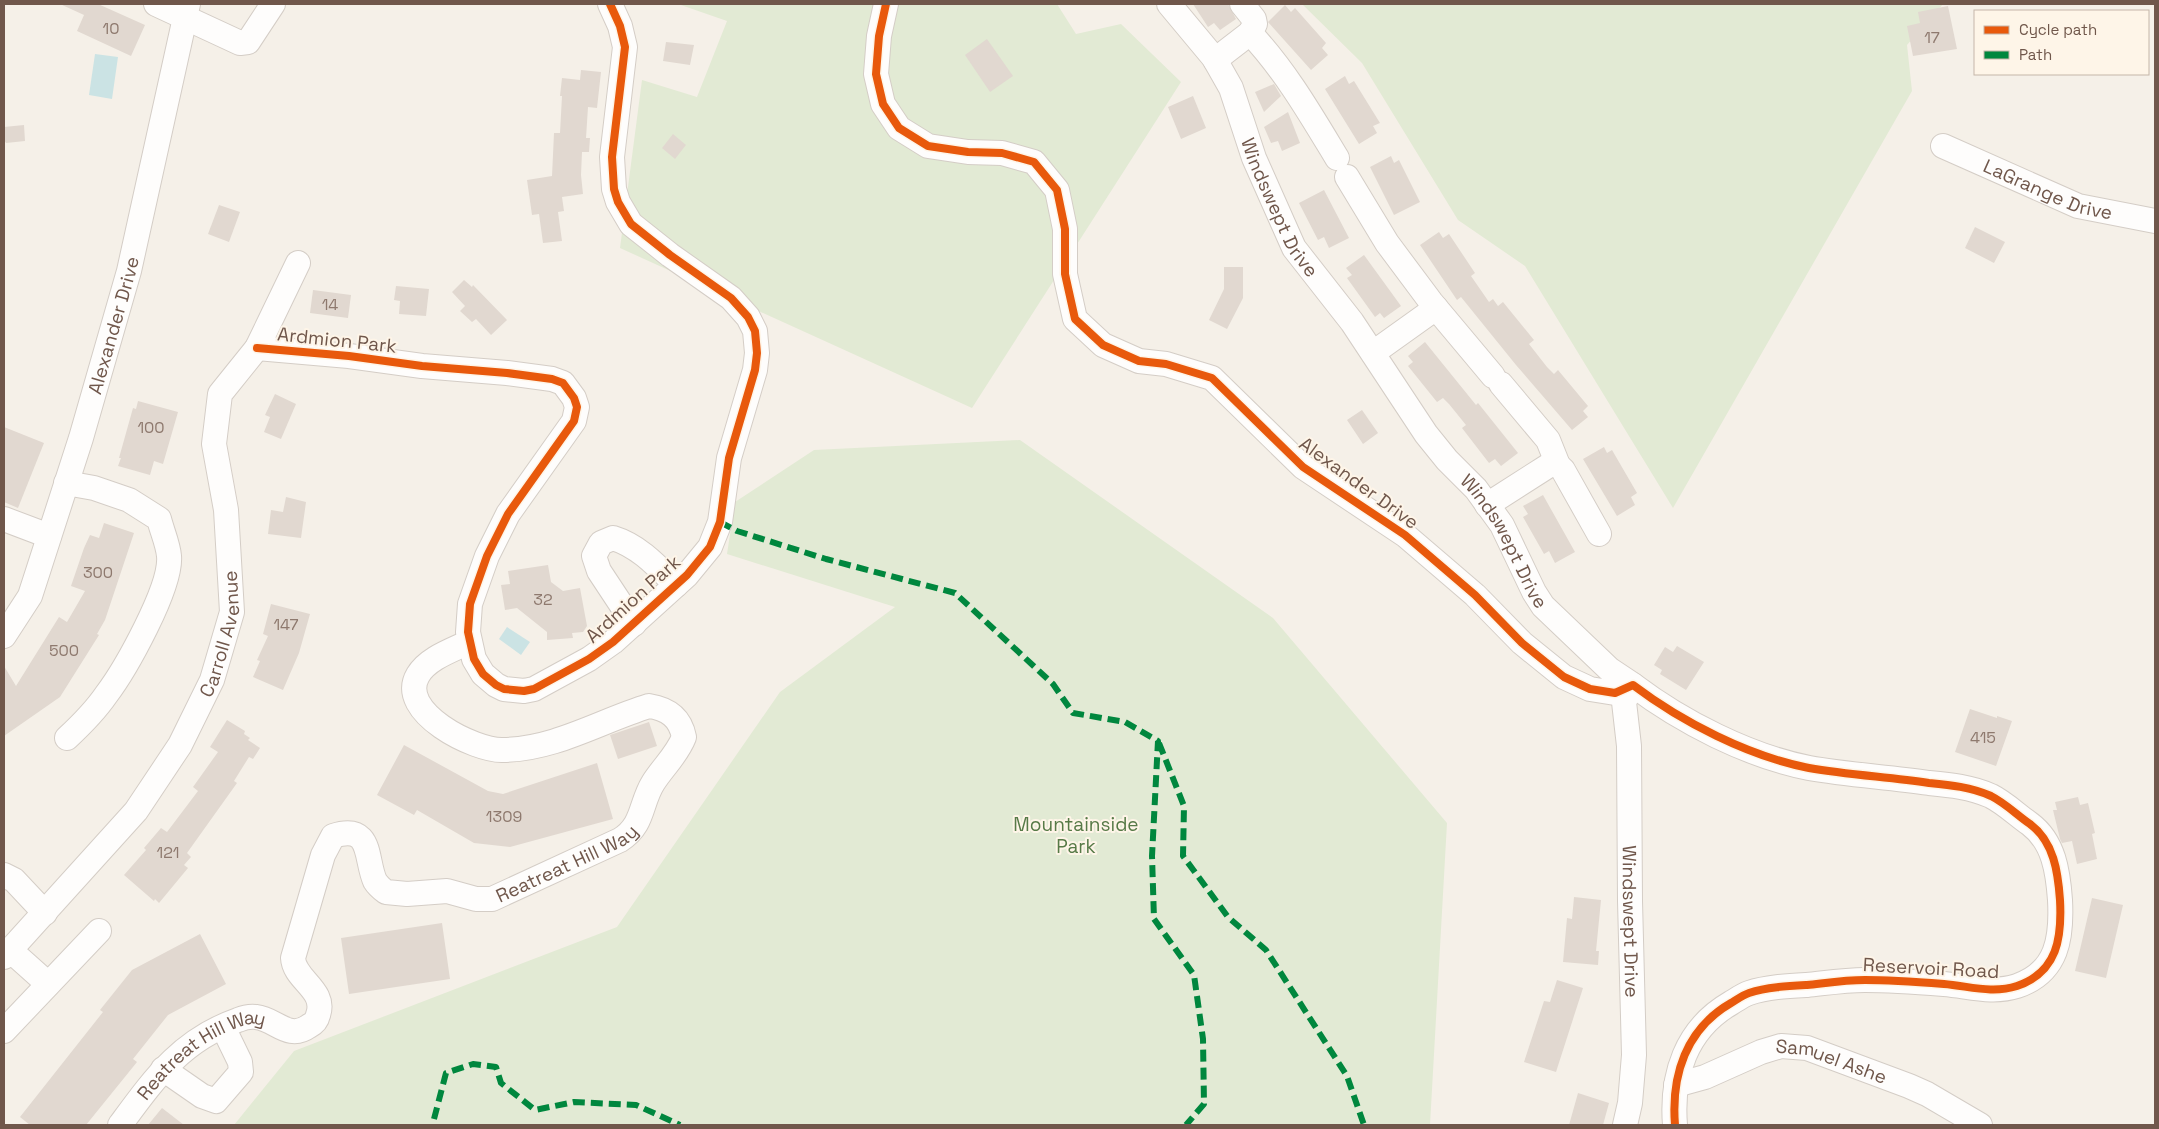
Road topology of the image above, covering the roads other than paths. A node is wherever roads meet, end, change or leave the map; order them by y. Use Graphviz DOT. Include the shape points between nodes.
graph roads {
  1 [pos="156,4"];
  2 [pos="273,4"];
  3 [pos="610,4"];
  4 [pos="886,4"];
  5 [pos="1169,4"];
  6 [pos="1242,4"];
  7 [pos="186,10"];
  8 [pos="1250,33"];
  9 [pos="1215,60"];
  10 [pos="1943,146"];
  11 [pos="2155,220"];
  12 [pos="298,263"];
  13 [pos="1436,308"];
  14 [pos="257,348"];
  15 [pos="1373,353"];
  16 [pos="1558,465"];
  17 [pos="66,483"];
  18 [pos="1487,505"];
  19 [pos="4,519"];
  20 [pos="1599,534"];
  21 [pos="49,536"];
  22 [pos="676,585"];
  23 [pos="634,624"];
  24 [pos="4,636"];
  25 [pos="469,642"];
  26 [pos="1633,685"];
  27 [pos="67,738"];
  28 [pos="4,875"];
  29 [pos="45,913"];
  30 [pos="100,931"];
  31 [pos="7,954"];
  32 [pos="48,984"];
  33 [pos="223,1027"];
  34 [pos="4,1031"];
  35 [pos="163,1069"];
  36 [pos="1676,1085"];
  37 [pos="120,1125"];
  38 [pos="1625,1125"];
  39 [pos="1675,1125"];
  40 [pos="1980,1125"];
  1 -- 7 [label="street"];
  2 -- 7 [label="street" via="248,42 240,43"];
  3 -- 22 [label="street, Ardmion Park" via="625,47 612,157 618,202 631,224 731,298 748,317 755,331 755,370 729,458 720,522 710,547"];
  4 -- 26 [label="street, Alexander Drive" via="876,74 883,104 899,128 928,146 1002,153 1034,162 1057,190 1065,230 1064,274 1075,319 1104,345 1139,361 1166,364 1212,378 1303,467 1405,535 1475,595 1522,643 1564,677 1590,689 1615,693"];
  5 -- 9 [label="street, Windswept Drive"];
  6 -- 8 [label="street" via="1254,20"];
  7 -- 17 [label="street, Alexander Drive" via="128,271"];
  8 -- 9 [label="street"];
  8 -- 13 [label="street" via="1302,100 1384,237"];
  9 -- 15 [label="street, Windswept Drive" via="1231,88 1254,158 1294,248"];
  10 -- 11 [label="street, LaGrange Drive" via="2078,206"];
  12 -- 14 [label="street, Carroll Avenue"];
  13 -- 15 [label="street"];
  13 -- 16 [label="street" via="1548,440"];
  14 -- 25 [label="street, Ardmion Park" via="552,379 570,390 576,406 574,421 508,514 487,556 470,604"];
  14 -- 29 [label="street, Carroll Avenue" via="220,394 214,444 226,510 232,612 212,680 180,745 136,811"];
  15 -- 18 [label="street, Windswept Drive" via="1426,434"];
  16 -- 18 [label="street" via="1548,466"];
  16 -- 20 [label="street"];
  17 -- 21 [label="street, Alexander Drive"];
  17 -- 27 [label="street" via="130,500 159,519 170,557 162,594 132,654 89,718"];
  18 -- 26 [label="street, Windswept Drive" via="1502,525 1543,606 1609,669"];
  19 -- 21 [label="street"];
  21 -- 24 [label="street, Alexander Drive" via="30,596"];
  22 -- 23 [label="street, Ardmion Park"];
  22 -- 23 [label="street" via="648,557 626,542 614,538 602,543 594,556 599,571"];
  23 -- 25 [label="street, Ardmion Park" via="589,659 545,684 524,691 504,689 489,680 477,664"];
  25 -- 33 [label="street, Reatreat Hill Way" via="426,666 414,686 420,704 434,723 477,745 501,750 550,744 649,706 661,707 678,720 684,737 680,747 648,791 643,812 633,830 620,840 508,893 482,900 447,891 386,892 375,881 367,845 350,834 334,836 323,855 293,958 295,969 318,1000 318,1016 313,1024 294,1032 257,1016"];
  26 -- 36 [label="street, Reservoir Road" via="1656,703 1730,742 1805,767 1969,788 1993,797 2034,827 2052,851 2058,878 2061,927 2058,946 2047,964 2018,986 1996,990 1862,980 1748,993 1709,1017 1697,1030 1688,1046"];
  26 -- 38 [label="street, Windswept Drive" via="1624,702 1629,746 1634,1055"];
  28 -- 29 [label="street" via="14,880"];
  29 -- 31 [label="street, Carroll Avenue"];
  30 -- 32 [label="street"];
  31 -- 32 [label="street"];
  32 -- 34 [label="street"];
  33 -- 35 [label="street, Reatreat Hill Way" via="189,1046"];
  33 -- 35 [label="street" via="240,1062 241,1072 216,1101 202,1096"];
  35 -- 37 [label="street, Reatreat Hill Way"];
  36 -- 39 [label="street, Reservoir Road"];
  36 -- 40 [label="street, Samuel Ashe" via="1705,1077 1781,1046 1807,1048 1927,1094"];
}
